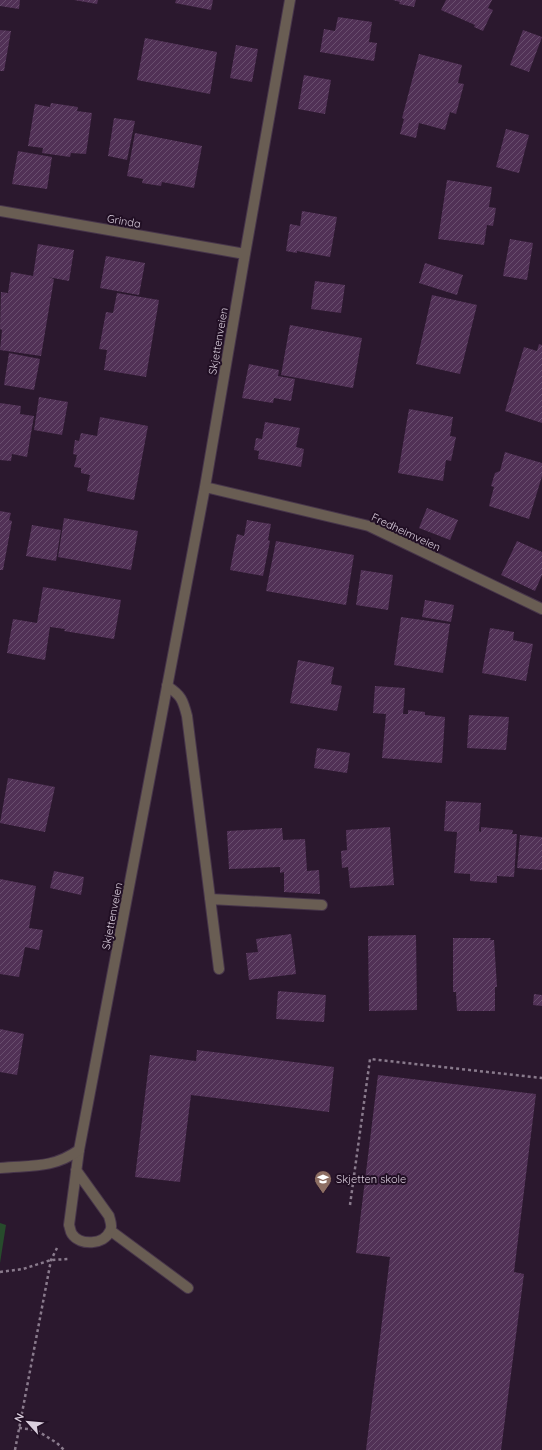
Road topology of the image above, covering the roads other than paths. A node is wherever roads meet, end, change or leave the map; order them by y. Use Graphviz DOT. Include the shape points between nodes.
graph roads {
  1 [pos="290,0"];
  2 [pos="0,212"];
  3 [pos="245,254"];
  4 [pos="205,487"];
  5 [pos="542,609"];
  6 [pos="168,686"];
  7 [pos="210,899"];
  8 [pos="322,905"];
  9 [pos="219,969"];
  10 [pos="79,1150"];
  11 [pos="0,1168"];
  12 [pos="76,1170"];
  13 [pos="111,1231"];
  14 [pos="188,1288"];
  1 -- 3 [label="street, Skjettenveien"];
  2 -- 3 [label="street, Grinda"];
  3 -- 4 [label="street, Skjettenveien"];
  4 -- 5 [label="street, Fredheimveien" via="369,526"];
  4 -- 6 [label="street, Skjettenveien"];
  6 -- 7 [label="street" via="183,700 187,716"];
  6 -- 10 [label="street, Skjettenveien"];
  7 -- 8 [label="street"];
  7 -- 9 [label="street"];
  10 -- 11 [label="street" via="67,1158 40,1166"];
  10 -- 12 [label="street, Skjettenveien"];
  12 -- 13 [label="street" via="109,1216"];
  12 -- 13 [label="street, Skjettenveien" via="69,1224 71,1233 83,1241 94,1242 101,1241"];
  13 -- 14 [label="street"];
}
